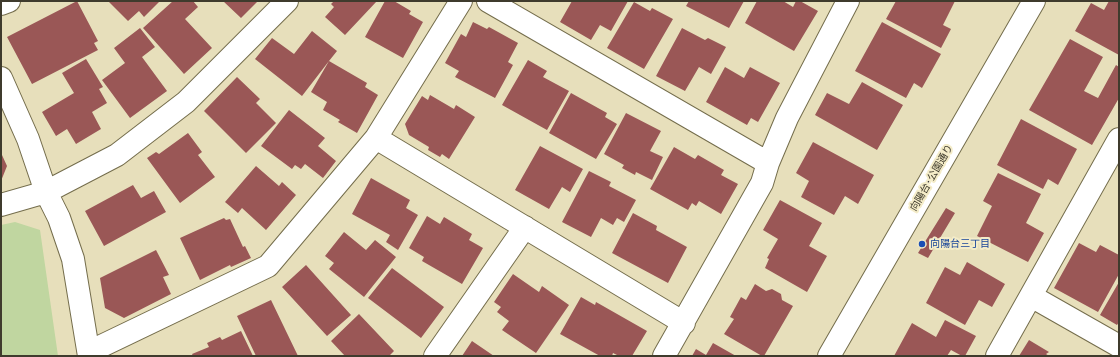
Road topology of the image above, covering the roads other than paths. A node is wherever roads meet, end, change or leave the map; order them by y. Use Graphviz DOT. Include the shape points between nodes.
graph roads {
  1 [pos="9,1"];
  2 [pos="287,1"];
  3 [pos="461,1"];
  4 [pos="488,1"];
  5 [pos="847,1"];
  6 [pos="1034,1"];
  7 [pos="1,4"];
  8 [pos="1,78"];
  9 [pos="376,138"];
  10 [pos="1119,139"];
  11 [pos="768,163"];
  12 [pos="46,192"];
  13 [pos="1,205"];
  14 [pos="525,227"];
  15 [pos="1031,296"];
  16 [pos="684,323"];
  17 [pos="1119,346"];
  18 [pos="89,354"];
  19 [pos="435,356"];
  20 [pos="664,356"];
  21 [pos="829,356"];
  22 [pos="997,356"];
  1 -- 7 [label="street"];
  2 -- 12 [label="street" via="186,102 117,155"];
  3 -- 9 [label="street"];
  4 -- 11 [label="street"];
  5 -- 11 [label="street" via="787,118"];
  6 -- 21 [label="street, 向陽台･公園通り"];
  8 -- 12 [label="street" via="28,139"];
  9 -- 14 [label="street"];
  9 -- 18 [label="street" via="268,266"];
  10 -- 15 [label="street"];
  11 -- 16 [label="street" via="762,183"];
  12 -- 13 [label="street"];
  12 -- 18 [label="street" via="59,218 73,259"];
  14 -- 16 [label="street"];
  14 -- 19 [label="street"];
  15 -- 17 [label="street"];
  15 -- 22 [label="street"];
  16 -- 20 [label="street"];
}
